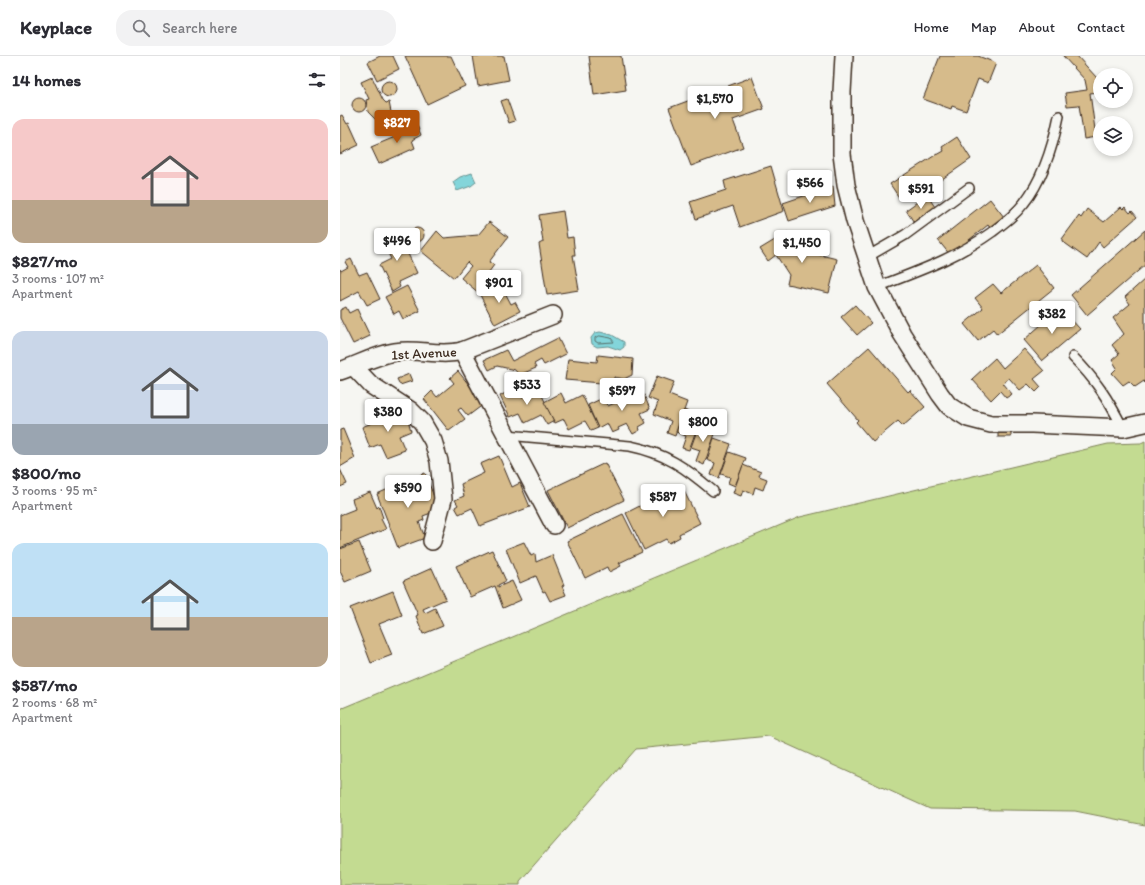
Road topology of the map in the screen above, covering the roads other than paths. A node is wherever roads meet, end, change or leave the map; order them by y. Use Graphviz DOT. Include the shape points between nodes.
graph roads {
  1 [pos="844,56"];
  2 [pos="1059,116"];
  3 [pos="969,188"];
  4 [pos="867,257"];
  5 [pos="877,287"];
  6 [pos="553,315"];
  7 [pos="462,352"];
  8 [pos="1073,357"];
  9 [pos="347,369"];
  10 [pos="1145,423"];
  11 [pos="1123,428"];
  12 [pos="507,435"];
  13 [pos="713,491"];
  14 [pos="554,525"];
  15 [pos="432,541"];
  1 -- 4 [label="street" via="842,154 846,185"];
  2 -- 5 [label="lane" via="1040,177 1011,218 975,244 936,265"];
  3 -- 4 [label="lane" via="905,235"];
  4 -- 5 [label="street"];
  5 -- 11 [label="street" via="918,361 949,406 968,418 991,424"];
  6 -- 7 [label="street, 1st Avenue"];
  7 -- 9 [label="street, 1st Avenue" via="394,352"];
  7 -- 12 [label="street"];
  8 -- 11 [label="lane" via="1091,375 1106,396"];
  9 -- 15 [label="street" via="411,411 422,422 433,441 439,461 443,499"];
  10 -- 11 [label="street"];
  12 -- 13 [label="lane" via="646,449 678,464"];
  12 -- 14 [label="street"];
}
